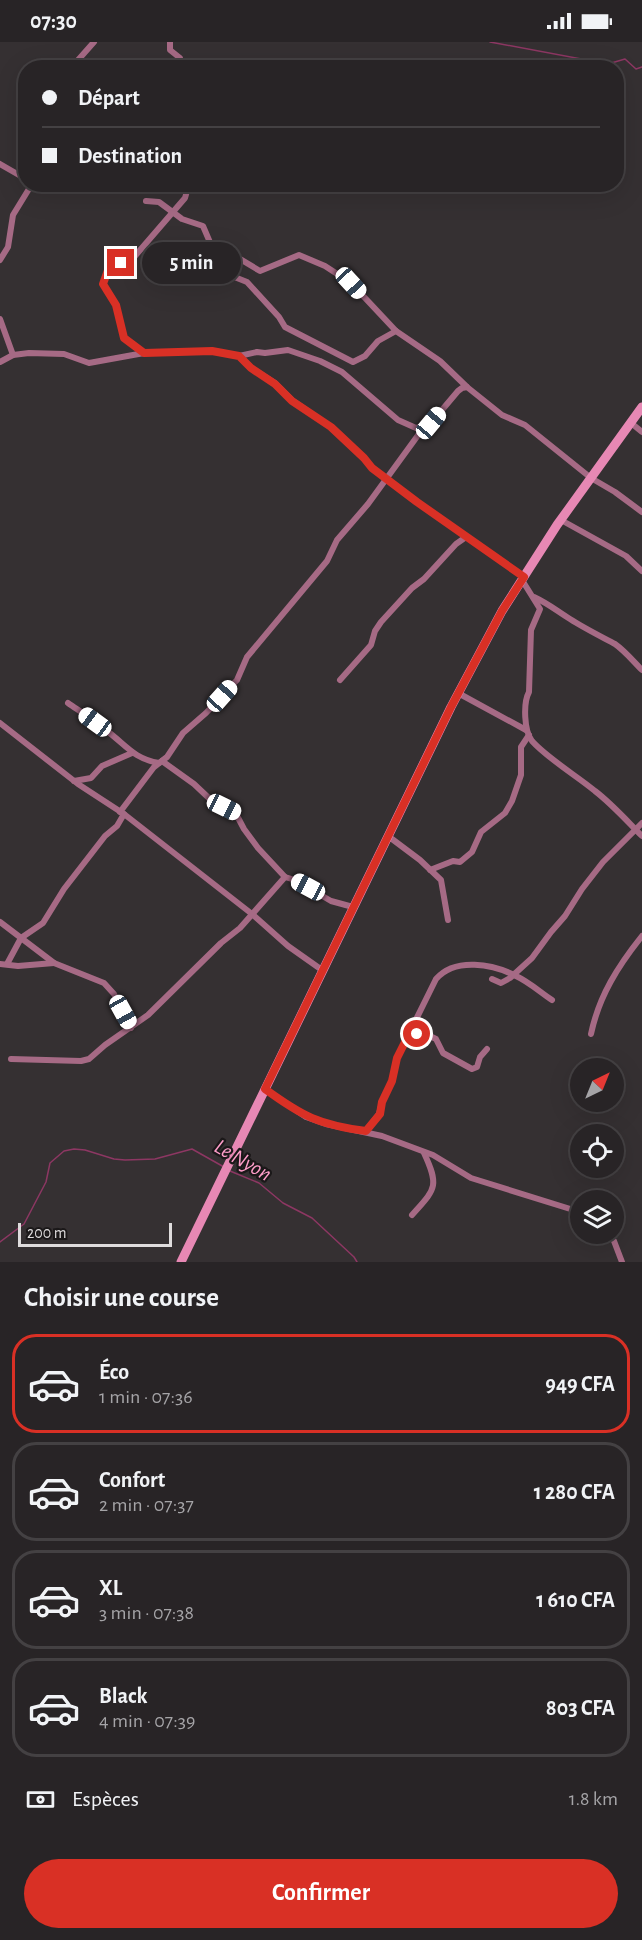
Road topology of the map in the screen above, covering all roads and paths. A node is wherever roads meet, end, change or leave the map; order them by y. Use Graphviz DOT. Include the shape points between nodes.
graph roads {
  1 [pos="94,42"];
  2 [pos="170,42"];
  3 [pos="78,60"];
  4 [pos="180,60"];
  5 [pos="0,164"];
  6 [pos="18,174"];
  7 [pos="27,192"];
  8 [pos="187,192"];
  9 [pos="146,201"];
  10 [pos="173,212"];
  11 [pos="211,245"];
  12 [pos="0,260"];
  13 [pos="0,319"];
  14 [pos="396,331"];
  15 [pos="144,353"];
  16 [pos="13,355"];
  17 [pos="239,356"];
  18 [pos="0,362"];
  19 [pos="467,387"];
  20 [pos="642,407"];
  21 [pos="631,423"];
  22 [pos="424,427"];
  23 [pos="642,432"];
  24 [pos="387,478"];
  25 [pos="591,478"];
  26 [pos="642,512"];
  27 [pos="561,520"];
  28 [pos="466,537"];
  29 [pos="642,572"];
  30 [pos="523,579"];
  31 [pos="534,597"];
  32 [pos="642,670"];
  33 [pos="340,680"];
  34 [pos="458,693"];
  35 [pos="68,703"];
  36 [pos="0,723"];
  37 [pos="528,732"];
  38 [pos="132,753"];
  39 [pos="161,762"];
  40 [pos="74,781"];
  41 [pos="122,813"];
  42 [pos="642,823"];
  43 [pos="636,830"];
  44 [pos="388,836"];
  45 [pos="642,836"];
  46 [pos="430,870"];
  47 [pos="285,877"];
  48 [pos="352,907"];
  49 [pos="252,914"];
  50 [pos="448,920"];
  51 [pos="0,922"];
  52 [pos="642,936"];
  53 [pos="21,938"];
  54 [pos="54,963"];
  55 [pos="3,964"];
  56 [pos="322,970"];
  57 [pos="514,975"];
  58 [pos="492,979"];
  59 [pos="552,1000"];
  60 [pos="131,1028"];
  61 [pos="409,1034"];
  62 [pos="591,1034"];
  63 [pos="487,1049"];
  64 [pos="10,1059"];
  65 [pos="265,1089"];
  66 [pos="366,1131"];
  67 [pos="424,1153"];
  68 [pos="570,1209"];
  69 [pos="412,1215"];
  70 [pos="615,1244"];
  71 [pos="181,1262"];
  72 [pos="622,1262"];
  1 -- 3 [label="street"];
  2 -- 4 [label="street" via="170,50"];
  5 -- 6 [label="street"];
  7 -- 12 [label="street" via="13,216 8,247"];
  8 -- 10 [label="street"];
  9 -- 10 [label="street" via="159,202"];
  10 -- 11 [label="street" via="203,226"];
  10 -- 15 [label="street" via="135,256 108,270 103,284 116,305 124,338"];
  11 -- 14 [label="street" via="260,271 299,255 325,266 351,283"];
  11 -- 14 [label="street" via="221,268 247,282 285,327 353,362"];
  13 -- 16 [label="street"];
  14 -- 19 [label="street" via="440,361"];
  15 -- 16 [label="street" via="89,363 64,354"];
  15 -- 17 [label="street" via="212,351"];
  16 -- 18 [label="street"];
  17 -- 22 [label="street" via="297,351 342,372 398,420 416,428"];
  17 -- 24 [label="street" via="292,401 331,427"];
  19 -- 22 [label="street"];
  19 -- 25 [label="street" via="508,418 534,431"];
  20 -- 21 [label="main road"];
  21 -- 23 [label="street"];
  21 -- 25 [label="main road"];
  22 -- 24 [label="street"];
  24 -- 28 [label="street"];
  24 -- 39 [label="street" via="337,540 327,561 247,657 237,680 183,733"];
  25 -- 26 [label="street"];
  25 -- 27 [label="main road"];
  27 -- 29 [label="street" via="626,556"];
  27 -- 30 [label="main road"];
  28 -- 30 [label="street"];
  28 -- 33 [label="street" via="381,622 371,645"];
  30 -- 31 [label="street"];
  30 -- 34 [label="main road"];
  31 -- 32 [label="street" via="615,645"];
  31 -- 37 [label="street" via="540,609 531,630 529,692 525,699"];
  34 -- 37 [label="street"];
  34 -- 44 [label="main road"];
  35 -- 38 [label="street"];
  36 -- 40 [label="street"];
  37 -- 43 [label="street" via="540,748 597,792"];
  37 -- 46 [label="street" via="522,747 521,775 505,813 482,832 472,852 460,862"];
  38 -- 39 [label="street"];
  38 -- 40 [label="street" via="102,766 91,778"];
  39 -- 41 [label="street"];
  39 -- 47 [label="street" via="212,801 236,812 258,848"];
  40 -- 41 [label="street"];
  41 -- 49 [label="street"];
  41 -- 53 [label="street" via="117,826 64,889 43,923"];
  42 -- 43 [label="street"];
  43 -- 45 [label="street"];
  43 -- 57 [label="street" via="603,862 532,958"];
  44 -- 46 [label="street"];
  44 -- 48 [label="main road"];
  46 -- 50 [label="street" via="441,880"];
  47 -- 48 [label="street" via="331,901"];
  47 -- 49 [label="street"];
  48 -- 56 [label="main road"];
  49 -- 56 [label="street"];
  49 -- 60 [label="street"];
  51 -- 53 [label="street"];
  52 -- 62 [label="street" via="604,992"];
  53 -- 54 [label="street"];
  53 -- 55 [label="street"];
  54 -- 55 [label="street"];
  54 -- 60 [label="street" via="110,988"];
  56 -- 65 [label="main road"];
  57 -- 58 [label="street" via="501,983"];
  57 -- 59 [label="street"];
  57 -- 61 [label="street" via="470,964 443,971"];
  60 -- 64 [label="street" via="89,1059"];
  61 -- 63 [label="street" via="430,1036 444,1053 472,1069"];
  61 -- 66 [label="street" via="397,1058 380,1114"];
  65 -- 66 [label="street" via="306,1117"];
  65 -- 71 [label="main road"];
  66 -- 67 [label="street"];
  67 -- 68 [label="street" via="471,1178"];
  67 -- 69 [label="street" via="435,1184"];
  70 -- 72 [label="street"];
}
